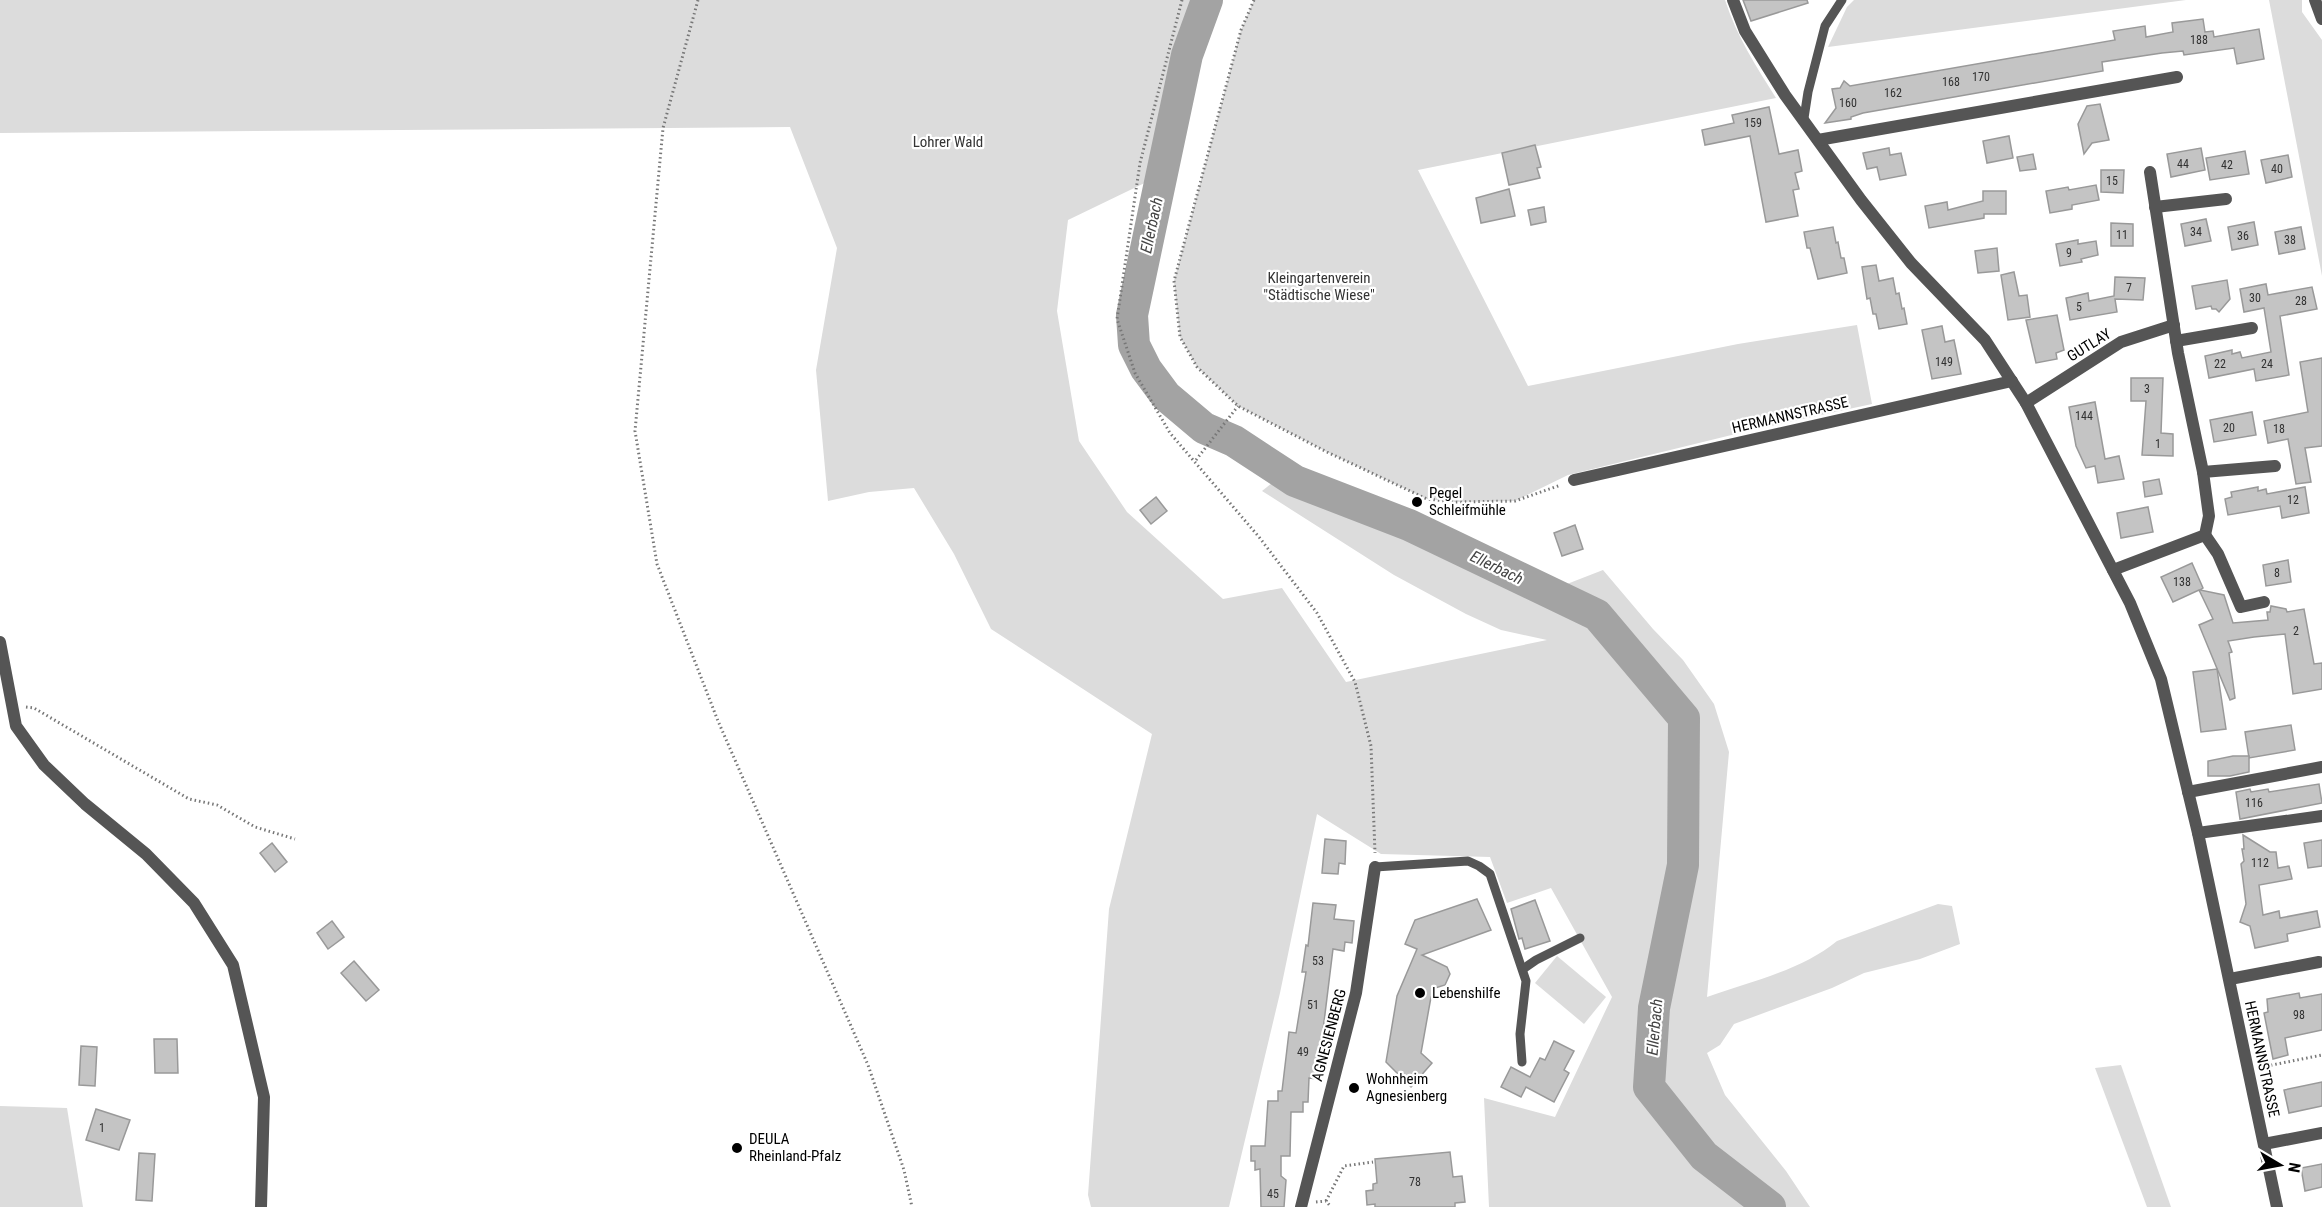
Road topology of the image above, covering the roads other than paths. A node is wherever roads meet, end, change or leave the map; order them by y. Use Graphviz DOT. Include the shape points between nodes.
graph roads {
  1 [pos="1733,0"];
  2 [pos="1842,0"];
  3 [pos="2315,0"];
  4 [pos="2322,19"];
  5 [pos="2177,77"];
  6 [pos="1804,118"];
  7 [pos="1818,140"];
  8 [pos="2150,172"];
  9 [pos="2226,199"];
  10 [pos="2155,207"];
  11 [pos="2174,325"];
  12 [pos="2252,328"];
  13 [pos="2176,340"];
  14 [pos="2012,381"];
  15 [pos="2026,403"];
  16 [pos="2274,466"];
  17 [pos="2204,472"];
  18 [pos="1574,480"];
  19 [pos="2205,535"];
  20 [pos="2113,570"];
  21 [pos="2264,602"];
  22 [pos="0,642"];
  23 [pos="2322,767"];
  24 [pos="2188,792"];
  25 [pos="2322,816"];
  26 [pos="2198,833"];
  27 [pos="1375,867"];
  28 [pos="1581,938"];
  29 [pos="2319,962"];
  30 [pos="1523,969"];
  31 [pos="2230,979"];
  32 [pos="1522,1062"];
  33 [pos="2322,1133"];
  34 [pos="2264,1144"];
  35 [pos="261,1207"];
  36 [pos="1300,1207"];
  37 [pos="2277,1207"];
  1 -- 6 [label="street, HERMANNSTRASSE" via="1745,32"];
  2 -- 6 [label="lane" via="1825,26"];
  3 -- 4 [label="street"];
  5 -- 7 [label="street"];
  6 -- 7 [label="street, HERMANNSTRASSE"];
  7 -- 14 [label="street, HERMANNSTRASSE" via="1897,245 1984,340"];
  8 -- 10 [label="street"];
  9 -- 10 [label="street"];
  10 -- 11 [label="street"];
  11 -- 13 [label="street"];
  11 -- 15 [label="street, GUTLAY" via="2121,342"];
  12 -- 13 [label="street"];
  13 -- 17 [label="street"];
  14 -- 15 [label="street, HERMANNSTRASSE"];
  14 -- 18 [label="street, HERMANNSTRASSE"];
  15 -- 20 [label="street, HERMANNSTRASSE"];
  16 -- 17 [label="street"];
  17 -- 19 [label="street" via="2209,516"];
  19 -- 20 [label="street"];
  19 -- 21 [label="street" via="2218,554 2241,607"];
  20 -- 24 [label="street, HERMANNSTRASSE" via="2162,679"];
  22 -- 35 [label="street" via="16,726 44,765 146,854 194,903 233,965 264,1097"];
  23 -- 24 [label="street"];
  24 -- 26 [label="street, HERMANNSTRASSE"];
  25 -- 26 [label="street"];
  26 -- 31 [label="street, HERMANNSTRASSE"];
  27 -- 30 [label="lane" via="1468,861 1479,866 1490,874"];
  27 -- 36 [label="street, AGNESIENBERG" via="1356,993"];
  28 -- 30 [label="lane"];
  29 -- 31 [label="street"];
  30 -- 32 [label="lane" via="1526,981 1520,1034"];
  31 -- 34 [label="street, HERMANNSTRASSE"];
  33 -- 34 [label="street"];
  34 -- 37 [label="street, HERMANNSTRASSE"];
}
